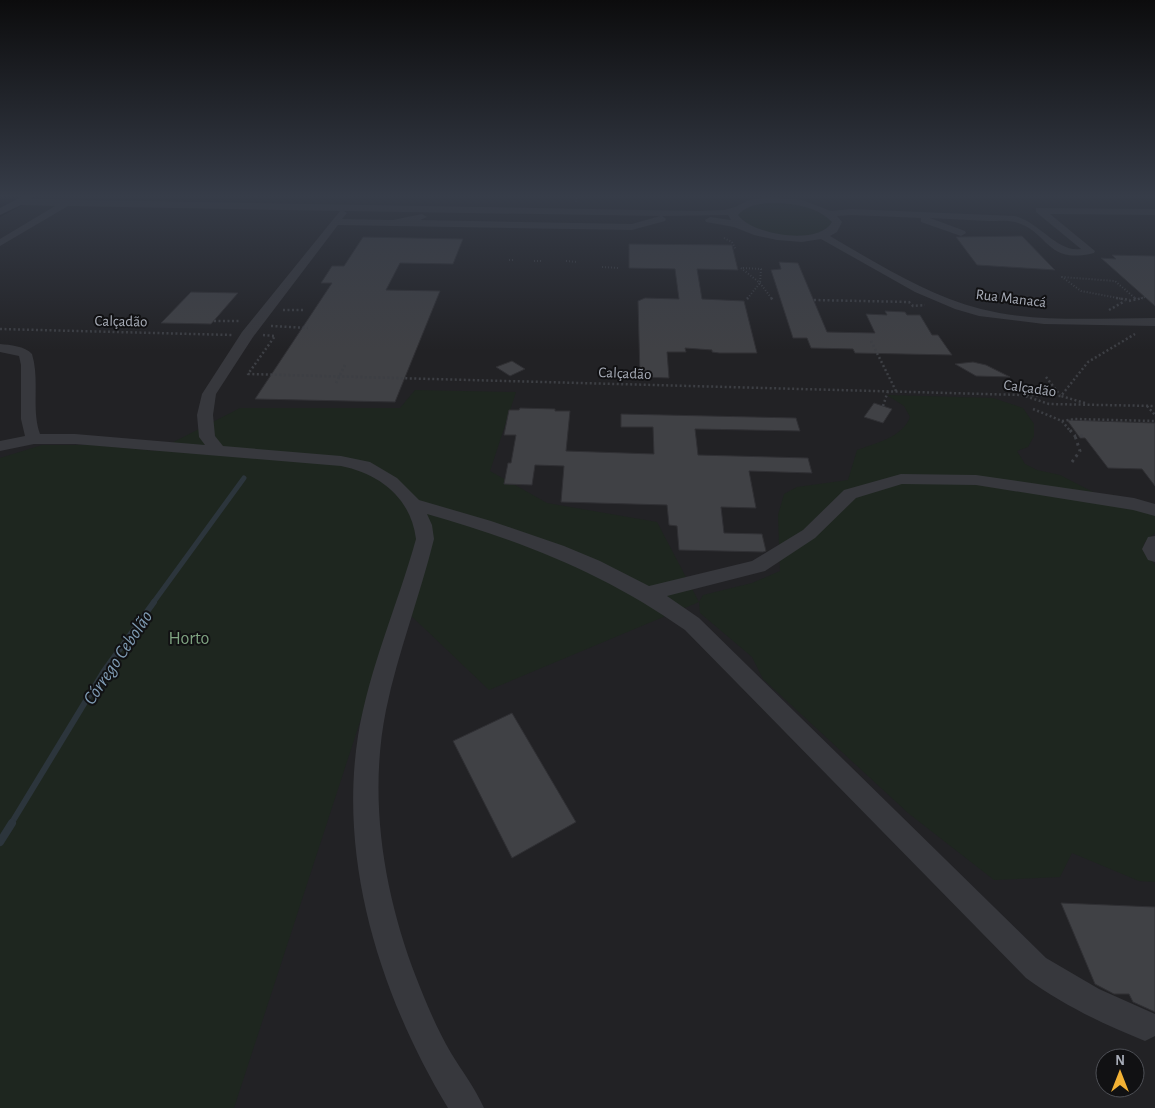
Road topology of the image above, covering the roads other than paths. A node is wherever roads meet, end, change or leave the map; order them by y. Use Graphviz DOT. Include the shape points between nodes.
graph roads {
  1 [pos="317,247"];
  2 [pos="843,247"];
  3 [pos="1056,247"];
  4 [pos="1085,247"];
  5 [pos="1155,322"];
  6 [pos="0,348"];
  7 [pos="28,440"];
  8 [pos="0,446"];
  9 [pos="212,451"];
  10 [pos="411,504"];
  11 [pos="1155,510"];
  12 [pos="1155,542"];
  13 [pos="1155,556"];
  14 [pos="647,594"];
  15 [pos="1145,1025"];
  16 [pos="468,1108"];
  1 -- 9 [label="street" via="250,332 209,394 205,415"];
  2 -- 5 [label="street, Rua Manacá" via="927,293 981,312 1027,319"];
  3 -- 4 [label="lane" via="1068,252 1090,251"];
  6 -- 7 [label="street" via="25,354 28,362 31,386"];
  7 -- 8 [label="street"];
  7 -- 9 [label="street" via="88,440"];
  9 -- 10 [label="street" via="308,457 366,466 402,491"];
  10 -- 14 [label="street" via="466,518 542,544"];
  10 -- 16 [label="street" via="422,520 425,539 370,735 366,776 367,828 390,943 407,992 433,1050"];
  11 -- 14 [label="street" via="976,480 901,479 850,494 809,534 758,566"];
  12 -- 13 [label="street" via="1151,549"];
  14 -- 15 [label="street" via="692,624 1036,968 1065,989"];
}
